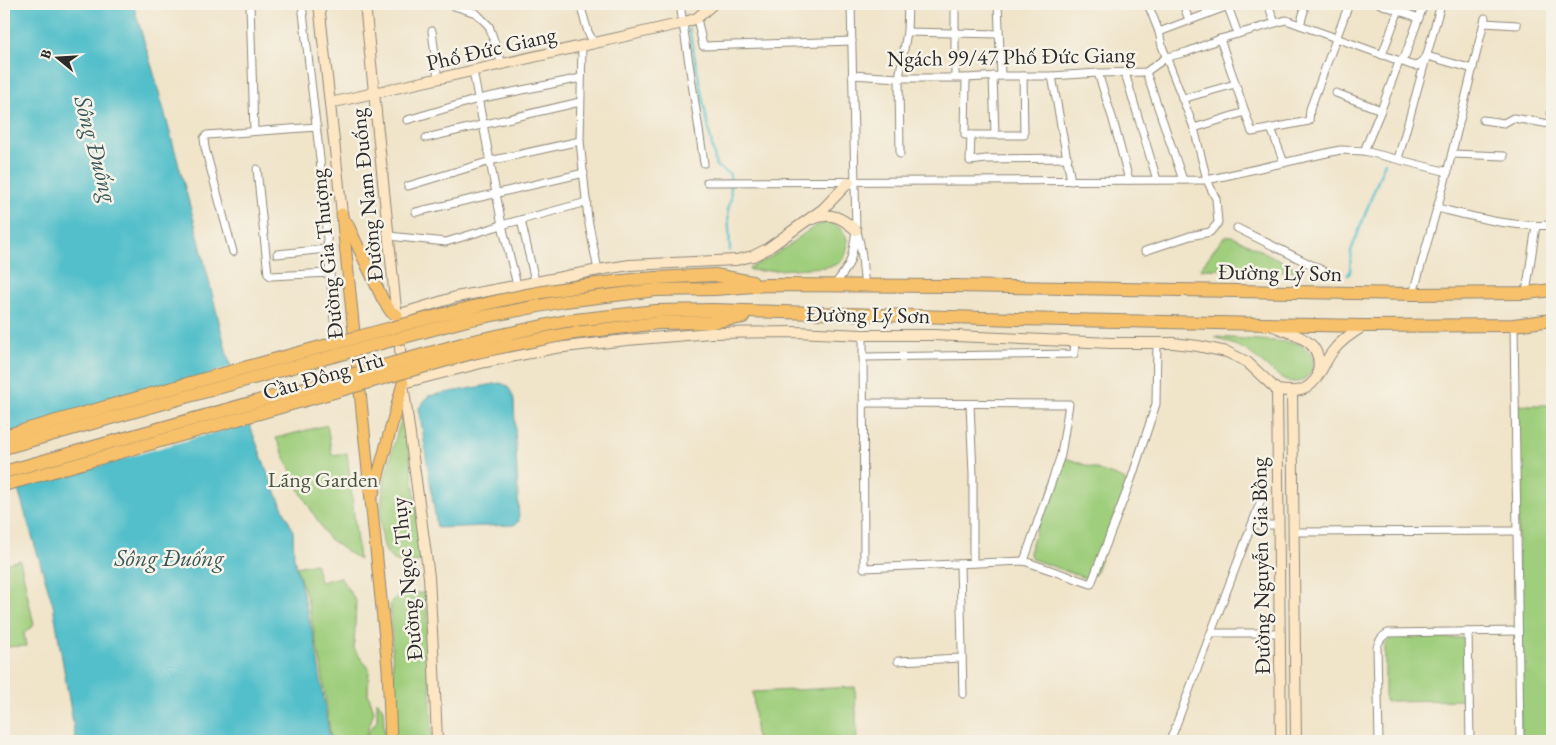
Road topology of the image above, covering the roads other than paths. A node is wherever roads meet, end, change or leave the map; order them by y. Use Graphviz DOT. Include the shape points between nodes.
graph roads {
  1 [pos="250,4"];
  2 [pos="302,4"];
  3 [pos="319,4"];
  4 [pos="365,4"];
  5 [pos="448,4"];
  6 [pos="580,4"];
  7 [pos="680,4"];
  8 [pos="713,4"];
  9 [pos="851,4"];
  10 [pos="908,4"];
  11 [pos="956,4"];
  12 [pos="998,4"];
  13 [pos="1148,4"];
  14 [pos="1183,4"];
  15 [pos="1204,4"];
  16 [pos="1268,4"];
  17 [pos="1302,4"];
  18 [pos="1349,4"];
  19 [pos="1380,4"];
  20 [pos="1424,4"];
  21 [pos="1441,4"];
  22 [pos="1228,5"];
  23 [pos="1400,7"];
  24 [pos="702,11"];
  25 [pos="1207,13"];
  26 [pos="1419,18"];
  27 [pos="1189,20"];
  28 [pos="683,23"];
  29 [pos="1275,23"];
  30 [pos="1300,24"];
  31 [pos="1517,25"];
  32 [pos="432,31"];
  33 [pos="907,32"];
  34 [pos="1159,32"];
  35 [pos="955,33"];
  36 [pos="999,34"];
  37 [pos="1238,34"];
  38 [pos="1337,37"];
  39 [pos="1220,39"];
  40 [pos="852,41"];
  41 [pos="323,42"];
  42 [pos="594,43"];
  43 [pos="307,44"];
  44 [pos="582,46"];
  45 [pos="1382,55"];
  46 [pos="1427,56"];
  47 [pos="1167,57"];
  48 [pos="1399,62"];
  49 [pos="502,64"];
  50 [pos="1473,69"];
  51 [pos="473,71"];
  52 [pos="1125,72"];
  53 [pos="1146,72"];
  54 [pos="1098,73"];
  55 [pos="852,75"];
  56 [pos="993,76"];
  57 [pos="1001,76"];
  58 [pos="1023,76"];
  59 [pos="1052,76"];
  60 [pos="955,77"];
  61 [pos="581,78"];
  62 [pos="899,78"];
  63 [pos="966,78"];
  64 [pos="438,79"];
  65 [pos="1235,84"];
  66 [pos="375,93"];
  67 [pos="1336,93"];
  68 [pos="478,99"];
  69 [pos="1182,99"];
  70 [pos="580,102"];
  71 [pos="330,103"];
  72 [pos="1381,110"];
  73 [pos="1245,112"];
  74 [pos="407,120"];
  75 [pos="1482,120"];
  76 [pos="484,124"];
  77 [pos="1550,124"];
  78 [pos="316,126"];
  79 [pos="1194,128"];
  80 [pos="1271,128"];
  81 [pos="254,131"];
  82 [pos="968,135"];
  83 [pos="995,135"];
  84 [pos="426,138"];
  85 [pos="580,140"];
  86 [pos="1364,151"];
  87 [pos="900,154"];
  88 [pos="1452,154"];
  89 [pos="1504,156"];
  90 [pos="1068,158"];
  91 [pos="1398,159"];
  92 [pos="490,161"];
  93 [pos="1284,163"];
  94 [pos="704,164"];
  95 [pos="256,169"];
  96 [pos="1448,172"];
  97 [pos="584,173"];
  98 [pos="1129,180"];
  99 [pos="1157,180"];
  100 [pos="1183,180"];
  101 [pos="1207,180"];
  102 [pos="1071,181"];
  103 [pos="707,182"];
  104 [pos="852,182"];
  105 [pos="408,186"];
  106 [pos="497,193"];
  107 [pos="587,202"];
  108 [pos="1436,208"];
  109 [pos="416,212"];
  110 [pos="342,214"];
  111 [pos="521,220"];
  112 [pos="502,225"];
  113 [pos="1552,225"];
  114 [pos="1536,226"];
  115 [pos="1237,228"];
  116 [pos="856,230"];
  117 [pos="788,233"];
  118 [pos="389,236"];
  119 [pos="327,249"];
  120 [pos="1145,251"];
  121 [pos="233,252"];
  122 [pos="276,254"];
  123 [pos="598,270"];
  124 [pos="329,273"];
  125 [pos="1336,277"];
  126 [pos="535,282"];
  127 [pos="655,284"];
  128 [pos="517,285"];
  129 [pos="834,285"];
  130 [pos="865,286"];
  131 [pos="1552,290"];
  132 [pos="1526,293"];
  133 [pos="1413,294"];
  134 [pos="397,316"];
  135 [pos="657,317"];
  136 [pos="1552,320"];
  137 [pos="1270,324"];
  138 [pos="1514,325"];
  139 [pos="1364,326"];
  140 [pos="335,331"];
  141 [pos="863,335"];
  142 [pos="1075,341"];
  143 [pos="1157,343"];
  144 [pos="863,357"];
  145 [pos="1317,377"];
  146 [pos="403,383"];
  147 [pos="1277,390"];
  148 [pos="1292,391"];
  149 [pos="864,403"];
  150 [pos="970,404"];
  151 [pos="4,436"];
  152 [pos="4,448"];
  153 [pos="4,472"];
  154 [pos="4,485"];
  155 [pos="1263,495"];
  156 [pos="372,501"];
  157 [pos="1252,525"];
  158 [pos="1278,525"];
  159 [pos="1517,531"];
  160 [pos="1294,532"];
  161 [pos="1024,561"];
  162 [pos="973,563"];
  163 [pos="960,564"];
  164 [pos="1518,631"];
  165 [pos="1468,632"];
  166 [pos="1211,633"];
  167 [pos="1280,633"];
  168 [pos="962,658"];
  169 [pos="898,661"];
  170 [pos="963,694"];
  171 [pos="391,741"];
  172 [pos="437,741"];
  173 [pos="1170,741"];
  174 [pos="1281,741"];
  175 [pos="1296,741"];
  176 [pos="1378,741"];
  177 [pos="1470,741"];
  178 [pos="1520,741"];
  1 -- 81 [label="street"];
  2 -- 43 [label="street, Đường Gia Thượng"];
  3 -- 41 [label="street, Đường Gia Thượng"];
  4 -- 66 [label="street, Đường Nam Đuống"];
  5 -- 49 [label="street" via="476,13 488,26"];
  6 -- 42 [label="street"];
  7 -- 28 [label="street"];
  8 -- 24 [label="street, Phố Đức Giang"];
  9 -- 40 [label="street"];
  10 -- 33 [label="street"];
  11 -- 35 [label="street"];
  12 -- 36 [label="street"];
  13 -- 34 [label="street"];
  14 -- 27 [label="street"];
  15 -- 25 [label="street"];
  16 -- 29 [label="street"];
  17 -- 30 [label="street" via="1304,11"];
  18 -- 38 [label="street"];
  19 -- 23 [label="street"];
  20 -- 26 [label="street"];
  21 -- 46 [label="street"];
  22 -- 25 [label="street"];
  22 -- 37 [label="street"];
  23 -- 26 [label="street"];
  23 -- 45 [label="street"];
  24 -- 28 [label="street, Phố Đức Giang"];
  24 -- 40 [label="street" via="703,46"];
  25 -- 27 [label="street"];
  26 -- 48 [label="street" via="1405,56"];
  27 -- 34 [label="street"];
  28 -- 42 [label="street, Phố Đức Giang"];
  28 -- 94 [label="street"];
  29 -- 30 [label="street" via="1286,20"];
  29 -- 37 [label="street"];
  30 -- 38 [label="street"];
  31 -- 50 [label="street" via="1485,20"];
  32 -- 64 [label="street"];
  33 -- 35 [label="street"];
  33 -- 62 [label="street"];
  34 -- 47 [label="street"];
  35 -- 36 [label="street"];
  35 -- 60 [label="street"];
  36 -- 57 [label="street"];
  37 -- 39 [label="street"];
  38 -- 45 [label="street"];
  38 -- 80 [label="street" via="1310,109 1309,121"];
  39 -- 47 [label="street"];
  39 -- 65 [label="street"];
  40 -- 55 [label="street"];
  41 -- 43 [label="street"];
  41 -- 71 [label="street, Đường Gia Thượng"];
  42 -- 44 [label="street, Phố Đức Giang"];
  43 -- 78 [label="street, Đường Gia Thượng"];
  44 -- 49 [label="street, Phố Đức Giang"];
  44 -- 61 [label="street"];
  45 -- 48 [label="street"];
  46 -- 48 [label="street" via="1417,66"];
  46 -- 50 [label="street"];
  46 -- 91 [label="street"];
  47 -- 53 [label="street, Ngách 99/47 Phố Đức Giang"];
  47 -- 69 [label="street"];
  48 -- 72 [label="street"];
  49 -- 51 [label="street, Phố Đức Giang"];
  50 -- 88 [label="street"];
  51 -- 64 [label="street, Phố Đức Giang"];
  51 -- 68 [label="street"];
  52 -- 53 [label="street, Ngách 99/47 Phố Đức Giang"];
  52 -- 54 [label="street, Ngách 99/47 Phố Đức Giang"];
  52 -- 99 [label="street"];
  53 -- 100 [label="street"];
  54 -- 59 [label="street, Ngách 99/47 Phố Đức Giang"];
  54 -- 98 [label="street"];
  55 -- 62 [label="street, Ngách 99/47 Phố Đức Giang"];
  55 -- 104 [label="street"];
  56 -- 57 [label="street, Ngách 99/47 Phố Đức Giang"];
  56 -- 63 [label="street, Ngách 99/47 Phố Đức Giang"];
  56 -- 83 [label="street"];
  57 -- 58 [label="street, Ngách 99/47 Phố Đức Giang"];
  58 -- 59 [label="street, Ngách 99/47 Phố Đức Giang"];
  58 -- 83 [label="street" via="1024,135"];
  59 -- 90 [label="street"];
  60 -- 62 [label="street, Ngách 99/47 Phố Đức Giang"];
  60 -- 63 [label="street, Ngách 99/47 Phố Đức Giang"];
  61 -- 68 [label="street"];
  61 -- 70 [label="street"];
  62 -- 87 [label="street"];
  63 -- 82 [label="street"];
  64 -- 66 [label="street, Phố Đức Giang"];
  65 -- 69 [label="street"];
  65 -- 73 [label="street"];
  66 -- 71 [label="street, Phố Đức Giang"];
  66 -- 118 [label="street, Đường Nam Đuống"];
  67 -- 72 [label="street"];
  68 -- 74 [label="street"];
  68 -- 76 [label="street"];
  69 -- 79 [label="street"];
  70 -- 76 [label="street"];
  70 -- 85 [label="street"];
  71 -- 110 [label="street, Đường Gia Thượng"];
  72 -- 86 [label="street"];
  73 -- 79 [label="street"];
  73 -- 80 [label="street" via="1252,132"];
  75 -- 77 [label="street" via="1504,123 1513,118"];
  76 -- 84 [label="street"];
  76 -- 92 [label="street"];
  78 -- 81 [label="street"];
  78 -- 119 [label="street, Đường Gia Thượng"];
  79 -- 101 [label="street"];
  80 -- 93 [label="street"];
  81 -- 121 [label="street" via="207,135 204,138"];
  82 -- 83 [label="street"];
  82 -- 90 [label="street" via="970,160"];
  85 -- 92 [label="street"];
  85 -- 97 [label="street"];
  86 -- 91 [label="street"];
  86 -- 93 [label="street" via="1340,150"];
  88 -- 89 [label="street"];
  88 -- 96 [label="street"];
  90 -- 102 [label="street"];
  91 -- 96 [label="street"];
  92 -- 105 [label="street"];
  92 -- 106 [label="street"];
  93 -- 101 [label="street"];
  95 -- 124 [label="street" via="268,274"];
  96 -- 108 [label="street"];
  97 -- 106 [label="street"];
  97 -- 107 [label="street"];
  98 -- 99 [label="street"];
  98 -- 102 [label="street"];
  99 -- 100 [label="street"];
  100 -- 101 [label="street"];
  101 -- 120 [label="street" via="1216,199 1218,223 1210,232"];
  102 -- 104 [label="street"];
  103 -- 104 [label="street"];
  104 -- 116 [label="street"];
  104 -- 117 [label="street" via="829,204"];
  106 -- 109 [label="street"];
  106 -- 112 [label="street"];
  107 -- 111 [label="street"];
  107 -- 123 [label="street"];
  108 -- 114 [label="street"];
  108 -- 133 [label="street"];
  110 -- 134 [label="main road" via="383,300"];
  110 -- 156 [label="main road, Đường Gia Thượng"];
  111 -- 112 [label="street"];
  111 -- 126 [label="street"];
  112 -- 118 [label="street" via="446,242"];
  112 -- 128 [label="street"];
  113 -- 114 [label="street"];
  114 -- 132 [label="street"];
  115 -- 125 [label="street"];
  116 -- 117 [label="street" via="839,217 830,215 815,218"];
  116 -- 129 [label="street" via="852,257"];
  116 -- 130 [label="street" via="861,239"];
  117 -- 123 [label="street" via="760,253 745,259"];
  118 -- 134 [label="street, Đường Nam Đuống"];
  119 -- 122 [label="street"];
  119 -- 124 [label="street, Đường Gia Thượng"];
  123 -- 126 [label="street"];
  124 -- 140 [label="street, Đường Gia Thượng"];
  126 -- 128 [label="street"];
  127 -- 129 [label="highway, Đường Lý Sơn" via="715,289"];
  127 -- 151 [label="highway, Cầu Đông Trù, bridge" via="612,282 512,298 277,359"];
  127 -- 152 [label="highway, Cầu Đông Trù, bridge" via="467,320"];
  128 -- 134 [label="street" via="456,297"];
  129 -- 130 [label="highway, Đường Lý Sơn"];
  130 -- 133 [label="highway, Đường Lý Sơn"];
  131 -- 132 [label="highway, Đường Lý Sơn"];
  132 -- 133 [label="highway, Đường Lý Sơn"];
  134 -- 146 [label="street, Đường Nam Đuống"];
  135 -- 137 [label="highway, Đường Lý Sơn" via="713,310"];
  135 -- 153 [label="highway, Cầu Đông Trù, bridge" via="566,322 469,342"];
  135 -- 154 [label="highway, Cầu Đông Trù, bridge" via="472,353"];
  136 -- 138 [label="highway, Đường Lý Sơn"];
  137 -- 139 [label="highway, Đường Lý Sơn"];
  137 -- 145 [label="street, Đường Lý Sơn" via="1312,345 1320,364"];
  138 -- 139 [label="highway, Đường Lý Sơn"];
  138 -- 159 [label="street"];
  139 -- 145 [label="street" via="1333,350"];
  141 -- 142 [label="street, Đường Lý Sơn"];
  141 -- 144 [label="street"];
  141 -- 146 [label="street, Đường Lý Sơn" via="710,333 627,340 555,348"];
  142 -- 143 [label="street, Đường Lý Sơn"];
  142 -- 144 [label="street" via="1074,354"];
  143 -- 147 [label="street, Đường Lý Sơn" via="1216,349 1238,357"];
  143 -- 161 [label="street" via="1156,404 1091,584"];
  144 -- 149 [label="street"];
  145 -- 148 [label="street" via="1307,387"];
  146 -- 156 [label="main road"];
  146 -- 172 [label="street, Đường Ngọc Thụy" via="428,577"];
  147 -- 148 [label="street"];
  147 -- 158 [label="street, Đường Nguyễn Gia Bồng"];
  148 -- 160 [label="street, Đường Nguyễn Gia Bồng"];
  149 -- 150 [label="street"];
  149 -- 163 [label="street" via="864,568"];
  150 -- 161 [label="street" via="1068,404 1061,455"];
  150 -- 162 [label="street"];
  155 -- 157 [label="street"];
  156 -- 171 [label="main road, Đường Ngọc Thụy" via="388,668"];
  157 -- 158 [label="street"];
  157 -- 166 [label="street"];
  158 -- 160 [label="street"];
  158 -- 167 [label="street, Đường Nguyễn Gia Bồng"];
  159 -- 160 [label="street"];
  159 -- 164 [label="street"];
  160 -- 175 [label="street, Đường Nguyễn Gia Bồng"];
  161 -- 162 [label="street"];
  162 -- 163 [label="street"];
  163 -- 168 [label="street"];
  164 -- 165 [label="street"];
  164 -- 178 [label="street"];
  165 -- 176 [label="street" via="1388,633 1381,638 1377,647"];
  165 -- 177 [label="street"];
  166 -- 167 [label="street"];
  166 -- 173 [label="street"];
  167 -- 174 [label="street, Đường Nguyễn Gia Bồng"];
  168 -- 169 [label="street"];
  168 -- 170 [label="street"];
}
